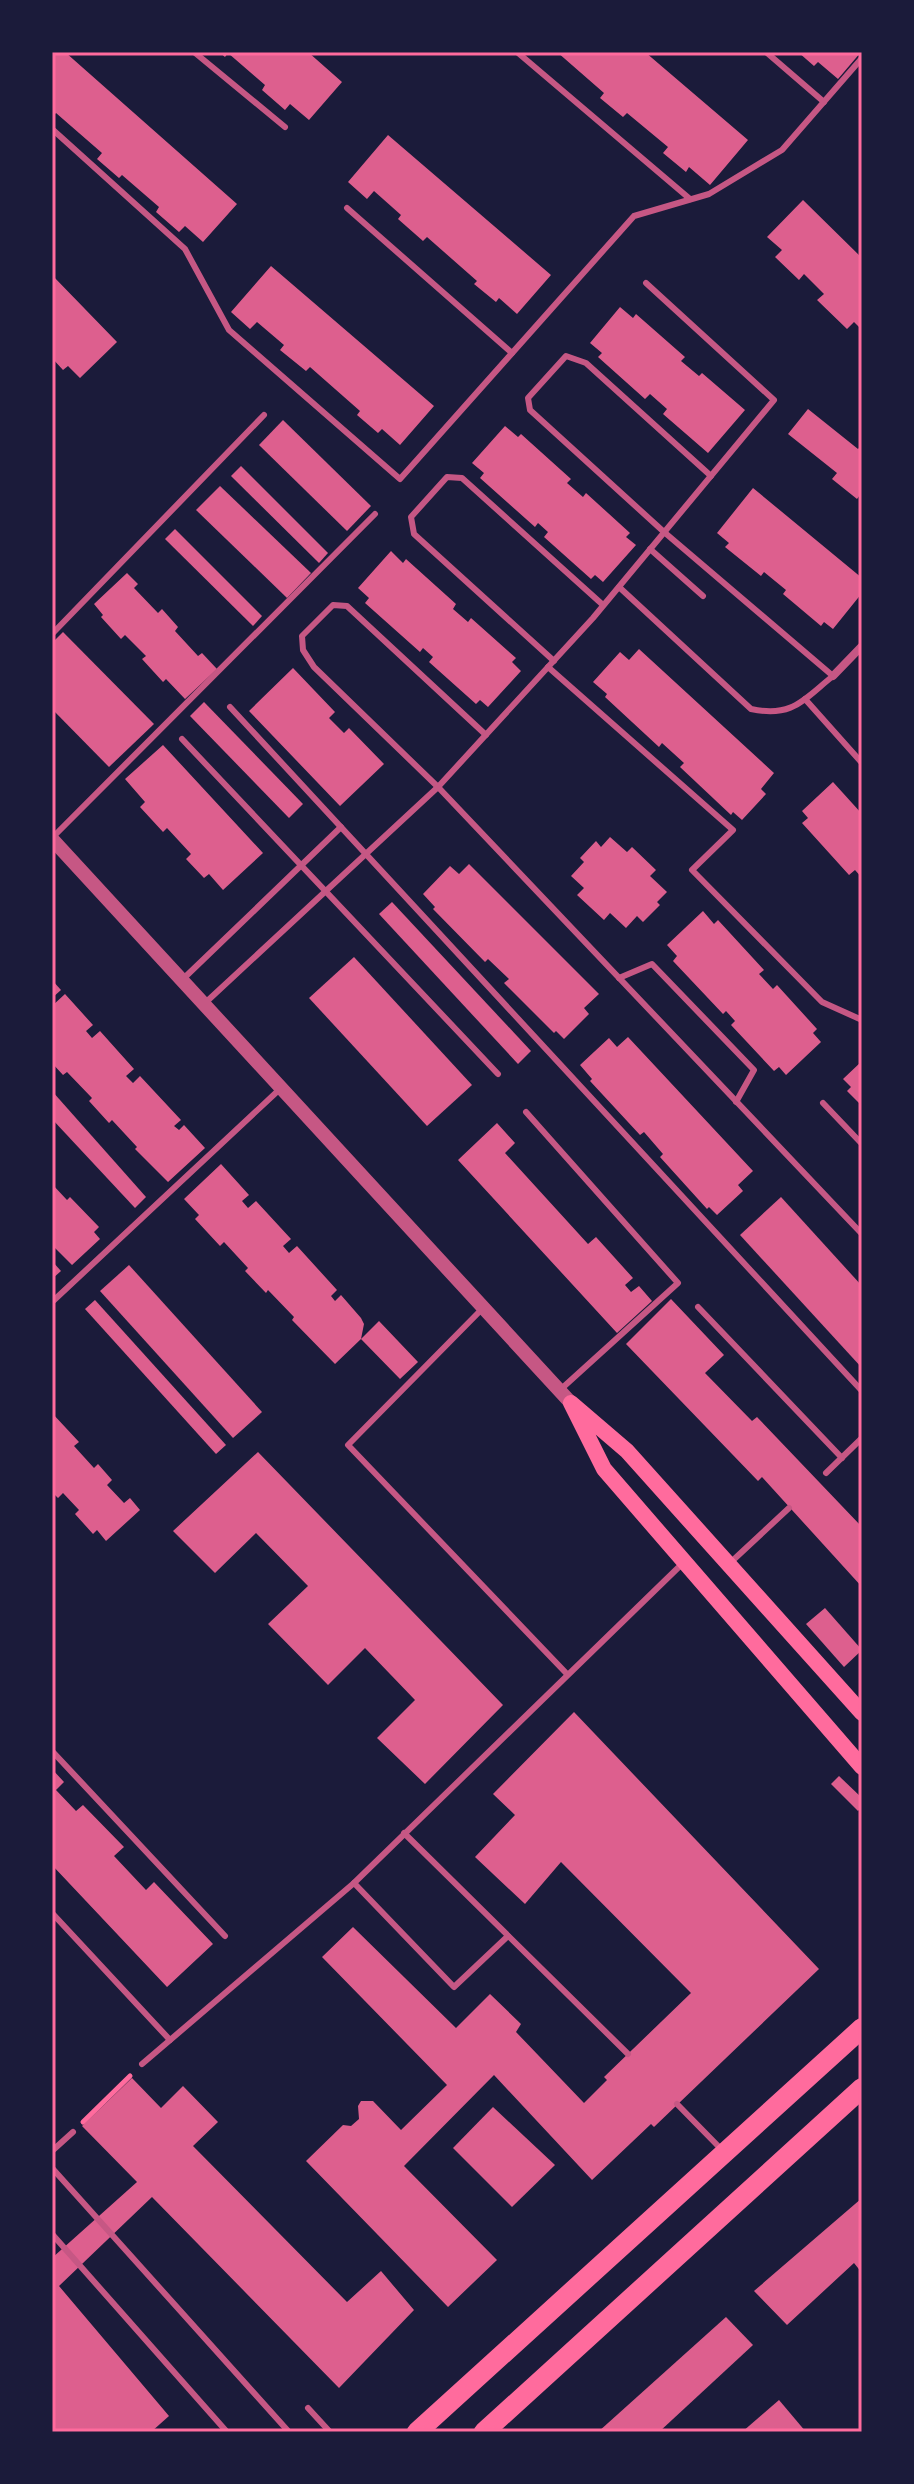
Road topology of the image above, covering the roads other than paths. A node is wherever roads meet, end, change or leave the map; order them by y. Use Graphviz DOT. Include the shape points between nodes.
graph roads {
  1 [pos="194,52"];
  2 [pos="517,52"];
  3 [pos="766,52"];
  4 [pos="862,58"];
  5 [pos="824,102"];
  6 [pos="285,127"];
  7 [pos="52,129"];
  8 [pos="690,199"];
  9 [pos="347,208"];
  10 [pos="646,283"];
  11 [pos="512,353"];
  12 [pos="264,415"];
  13 [pos="711,476"];
  14 [pos="375,514"];
  15 [pos="664,532"];
  16 [pos="650,549"];
  17 [pos="619,587"];
  18 [pos="703,596"];
  19 [pos="603,605"];
  20 [pos="52,634"];
  21 [pos="862,646"];
  22 [pos="551,664"];
  23 [pos="833,676"];
  24 [pos="805,699"];
  25 [pos="230,707"];
  26 [pos="486,735"];
  27 [pos="182,739"];
  28 [pos="862,763"];
  29 [pos="438,787"];
  30 [pos="341,827"];
  31 [pos="52,839"];
  32 [pos="366,855"];
  33 [pos="302,865"];
  34 [pos="326,891"];
  35 [pos="619,978"];
  36 [pos="181,980"];
  37 [pos="204,1004"];
  38 [pos="862,1020"];
  39 [pos="498,1074"];
  40 [pos="281,1088"];
  41 [pos="736,1102"];
  42 [pos="823,1103"];
  43 [pos="526,1112"];
  44 [pos="862,1144"];
  45 [pos="862,1234"];
  46 [pos="52,1302"];
  47 [pos="483,1307"];
  48 [pos="698,1307"];
  49 [pos="862,1391"];
  50 [pos="565,1397"];
  51 [pos="862,1438"];
  52 [pos="854,1445"];
  53 [pos="862,1454"];
  54 [pos="842,1458"];
  55 [pos="826,1473"];
  56 [pos="789,1508"];
  57 [pos="683,1563"];
  58 [pos="730,1563"];
  59 [pos="567,1674"];
  60 [pos="862,1713"];
  61 [pos="52,1751"];
  62 [pos="862,1767"];
  63 [pos="404,1833"];
  64 [pos="354,1883"];
  65 [pos="52,1913"];
  66 [pos="225,1936"];
  67 [pos="508,1936"];
  68 [pos="862,2028"];
  69 [pos="170,2040"];
  70 [pos="628,2054"];
  71 [pos="142,2064"];
  72 [pos="862,2088"];
  73 [pos="677,2104"];
  74 [pos="73,2132"];
  75 [pos="52,2151"];
  76 [pos="725,2153"];
  77 [pos="52,2168"];
  78 [pos="52,2234"];
  79 [pos="308,2408"];
  80 [pos="227,2432"];
  81 [pos="289,2432"];
  82 [pos="330,2432"];
  83 [pos="417,2432"];
  84 [pos="484,2432"];
  1 -- 6 [label="lane"];
  2 -- 8 [label="lane"];
  3 -- 5 [label="lane"];
  4 -- 5 [label="lane"];
  5 -- 8 [label="lane" via="782,150 709,194"];
  7 -- 11 [label="lane" via="185,249 229,330 400,479"];
  8 -- 11 [label="lane" via="634,216"];
  9 -- 11 [label="lane"];
  10 -- 13 [label="lane" via="774,400"];
  12 -- 20 [label="lane"];
  13 -- 15 [label="lane"];
  13 -- 15 [label="lane" via="586,363 566,356 528,398 530,410"];
  14 -- 31 [label="lane"];
  15 -- 16 [label="lane"];
  15 -- 23 [label="lane"];
  16 -- 17 [label="lane"];
  16 -- 18 [label="lane"];
  17 -- 19 [label="lane"];
  17 -- 24 [label="lane" via="751,709 771,713"];
  19 -- 22 [label="lane"];
  19 -- 22 [label="lane" via="462,478 447,477 411,517 414,534"];
  21 -- 23 [label="street"];
  22 -- 26 [label="lane"];
  22 -- 38 [label="lane" via="733,830 692,870 822,1002"];
  23 -- 24 [label="lane"];
  24 -- 28 [label="lane"];
  25 -- 30 [label="lane"];
  26 -- 29 [label="lane"];
  26 -- 29 [label="lane" via="347,606 333,605 302,636 303,650 314,667"];
  27 -- 33 [label="lane"];
  29 -- 32 [label="lane"];
  29 -- 35 [label="lane"];
  30 -- 32 [label="lane"];
  30 -- 33 [label="lane"];
  31 -- 36 [label="street"];
  32 -- 34 [label="lane"];
  32 -- 49 [label="lane"];
  33 -- 34 [label="lane"];
  33 -- 36 [label="lane"];
  34 -- 37 [label="lane"];
  34 -- 39 [label="lane"];
  35 -- 41 [label="lane"];
  35 -- 41 [label="lane" via="652,964 754,1070"];
  36 -- 37 [label="street"];
  37 -- 40 [label="street"];
  40 -- 46 [label="lane"];
  40 -- 47 [label="street"];
  41 -- 45 [label="lane"];
  42 -- 44 [label="lane"];
  43 -- 50 [label="lane" via="678,1283"];
  47 -- 50 [label="street"];
  47 -- 59 [label="lane" via="348,1445"];
  48 -- 54 [label="lane"];
  50 -- 57 [label="main road" via="604,1469"];
  50 -- 58 [label="main road" via="627,1451"];
  51 -- 52 [label="lane"];
  52 -- 53 [label="lane"];
  52 -- 54 [label="lane"];
  54 -- 55 [label="lane"];
  56 -- 58 [label="lane"];
  57 -- 59 [label="lane"];
  57 -- 62 [label="main road"];
  58 -- 60 [label="main road"];
  59 -- 63 [label="lane"];
  61 -- 66 [label="lane"];
  63 -- 64 [label="lane"];
  63 -- 67 [label="lane"];
  64 -- 67 [label="lane" via="454,1987"];
  64 -- 69 [label="lane"];
  65 -- 69 [label="lane"];
  67 -- 70 [label="lane"];
  68 -- 76 [label="main road"];
  69 -- 71 [label="lane"];
  72 -- 84 [label="main road"];
  73 -- 76 [label="lane"];
  74 -- 75 [label="lane"];
  76 -- 83 [label="main road"];
  77 -- 81 [label="lane"];
  78 -- 80 [label="lane"];
  79 -- 82 [label="lane"];
}
